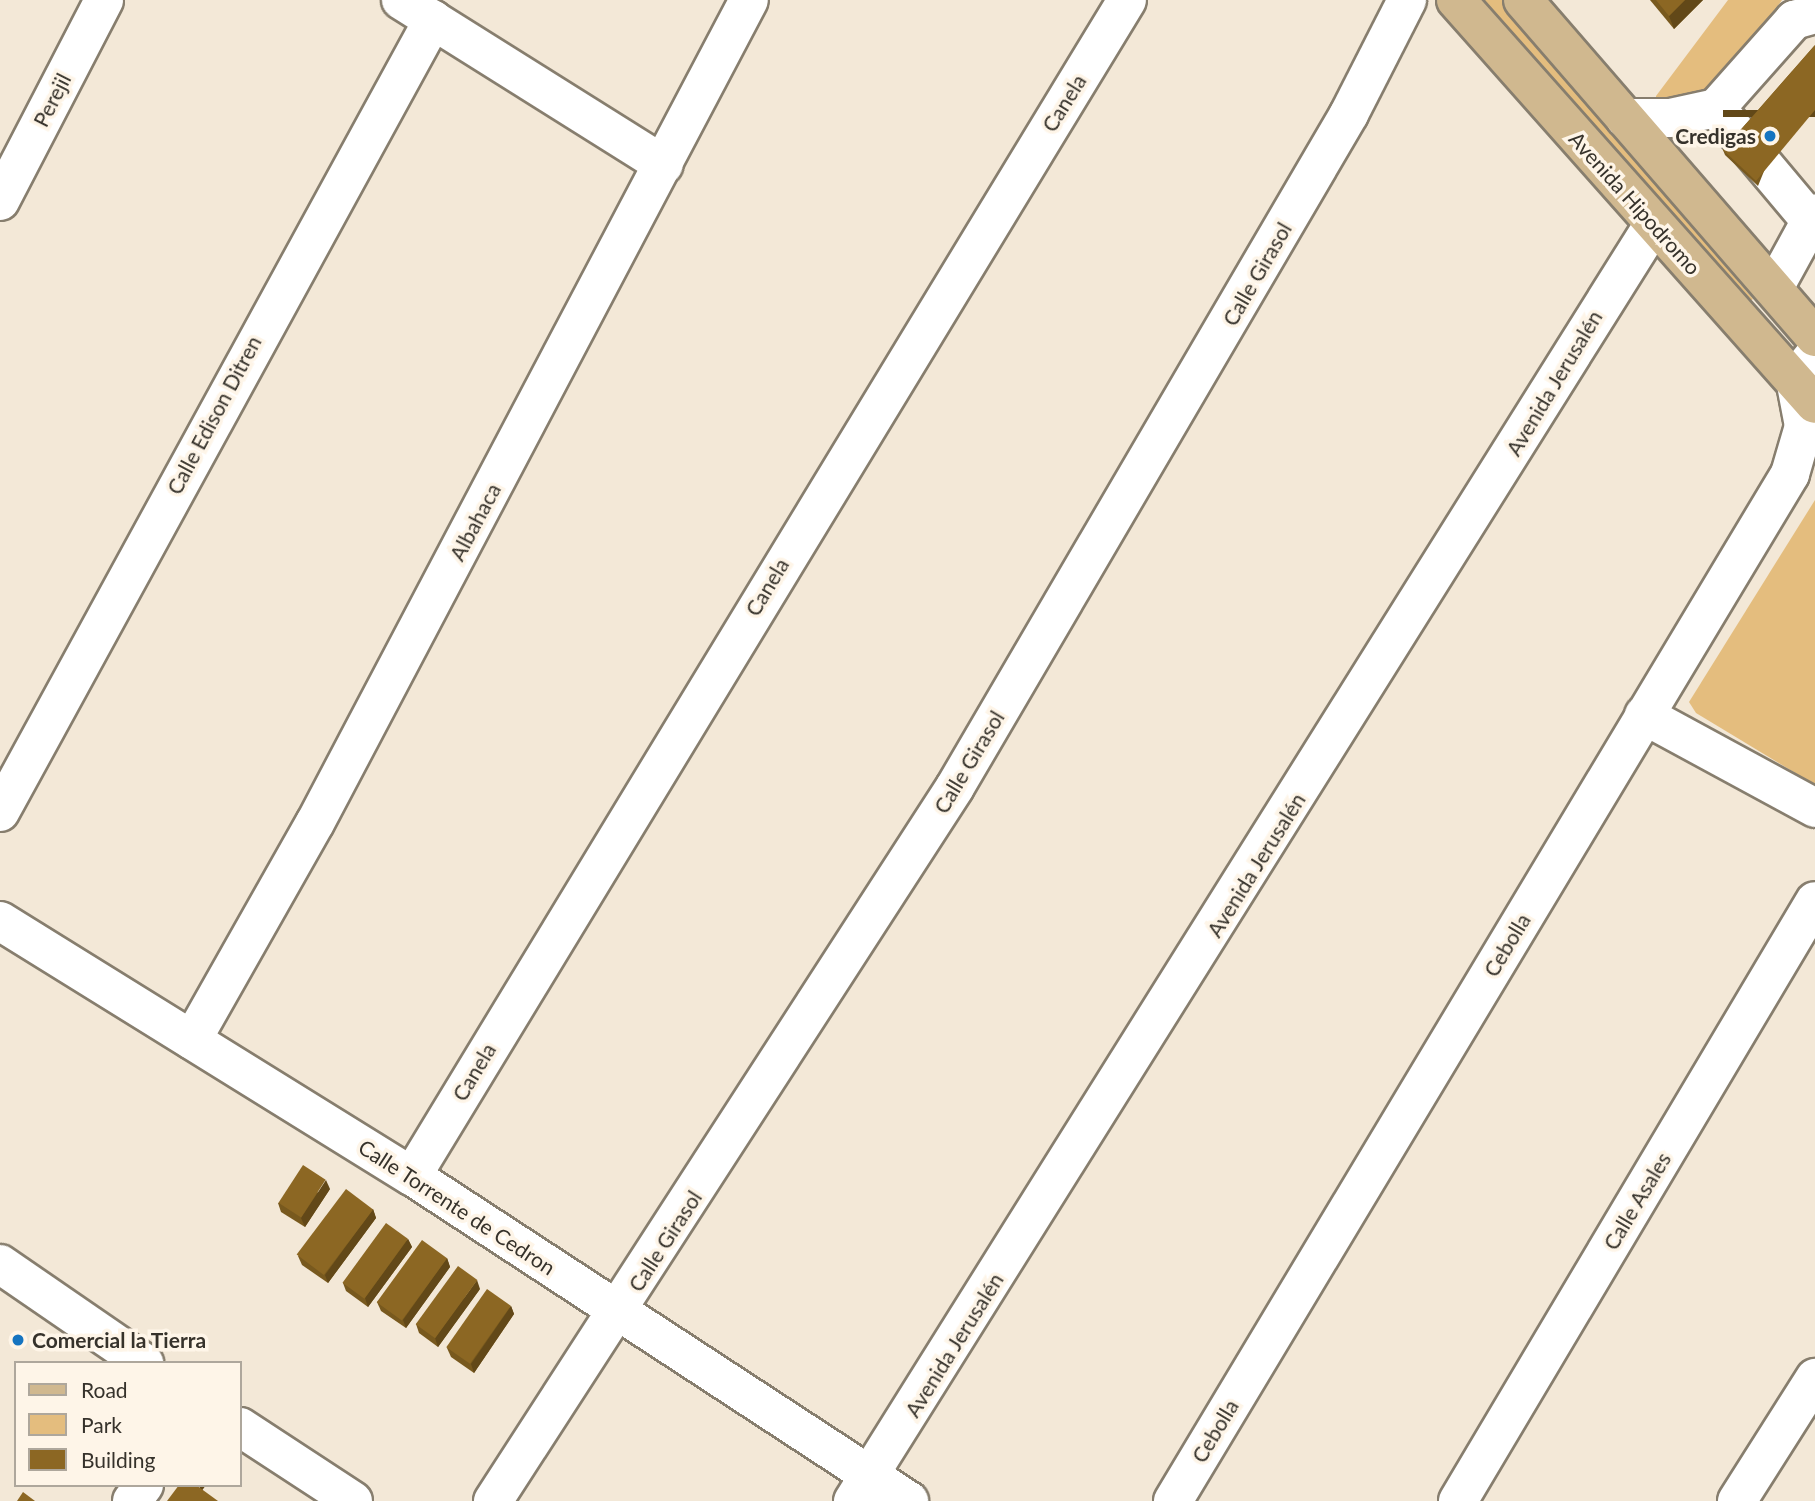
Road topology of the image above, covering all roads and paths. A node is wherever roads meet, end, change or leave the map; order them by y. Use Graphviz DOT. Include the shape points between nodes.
graph roads {
  1 [pos="104,0"];
  2 [pos="401,0"];
  3 [pos="749,0"];
  4 [pos="1128,0"];
  5 [pos="1407,0"];
  6 [pos="1456,0"];
  7 [pos="1523,0"];
  8 [pos="1815,14"];
  9 [pos="433,20"];
  10 [pos="1716,108"];
  11 [pos="1625,118"];
  12 [pos="664,165"];
  13 [pos="0,201"];
  14 [pos="1813,217"];
  15 [pos="1653,225"];
  16 [pos="1774,288"];
  17 [pos="1815,337"];
  18 [pos="1808,379"];
  19 [pos="1644,715"];
  20 [pos="1815,808"];
  21 [pos="0,812"];
  22 [pos="1815,901"];
  23 [pos="0,921"];
  24 [pos="192,1040"];
  25 [pos="412,1176"];
  26 [pos="4,1274"];
  27 [pos="619,1313"];
  28 [pos="141,1361"];
  29 [pos="1815,1378"];
  30 [pos="242,1428"];
  31 [pos="862,1489"];
  32 [pos="353,1501"];
  33 [pos="493,1501"];
  34 [pos="909,1501"];
  35 [pos="1174,1501"];
  36 [pos="1458,1501"];
  37 [pos="1737,1501"];
  1 -- 13 [label="street, Perejil"];
  2 -- 9 [label="street"];
  3 -- 12 [label="street, Albahaca"];
  4 -- 25 [label="street, Canela"];
  5 -- 27 [label="street, Calle Girasol" via="1275,244 955,787"];
  6 -- 15 [label="main road, Avenida Hipodromo"];
  7 -- 11 [label="main road"];
  8 -- 10 [label="street" via="1794,20"];
  9 -- 12 [label="street"];
  9 -- 21 [label="street, Calle Edison Ditren"];
  10 -- 11 [label="street" via="1670,118"];
  10 -- 14 [label="street"];
  11 -- 16 [label="main road"];
  12 -- 24 [label="street, Albahaca"];
  14 -- 16 [label="street"];
  15 -- 18 [label="main road, Avenida Hipodromo"];
  15 -- 31 [label="street, Avenida Jerusalén"];
  16 -- 17 [label="main road"];
  18 -- 19 [label="street, Cebolla" via="1801,451"];
  19 -- 20 [label="street"];
  19 -- 35 [label="street, Cebolla"];
  22 -- 36 [label="street, Calle Asales"];
  23 -- 24 [label="street, Calle Torrente de Cedron"];
  24 -- 25 [label="street, Calle Torrente de Cedron"];
  25 -- 27 [label="street, Calle Torrente de Cedron"];
  26 -- 28 [label="street"];
  27 -- 31 [label="street, Calle Torrente de Cedron"];
  27 -- 33 [label="street, Calle Girasol"];
  29 -- 37 [label="street"];
  30 -- 32 [label="street"];
  31 -- 34 [label="street, Calle Torrente de Cedron"];
}
